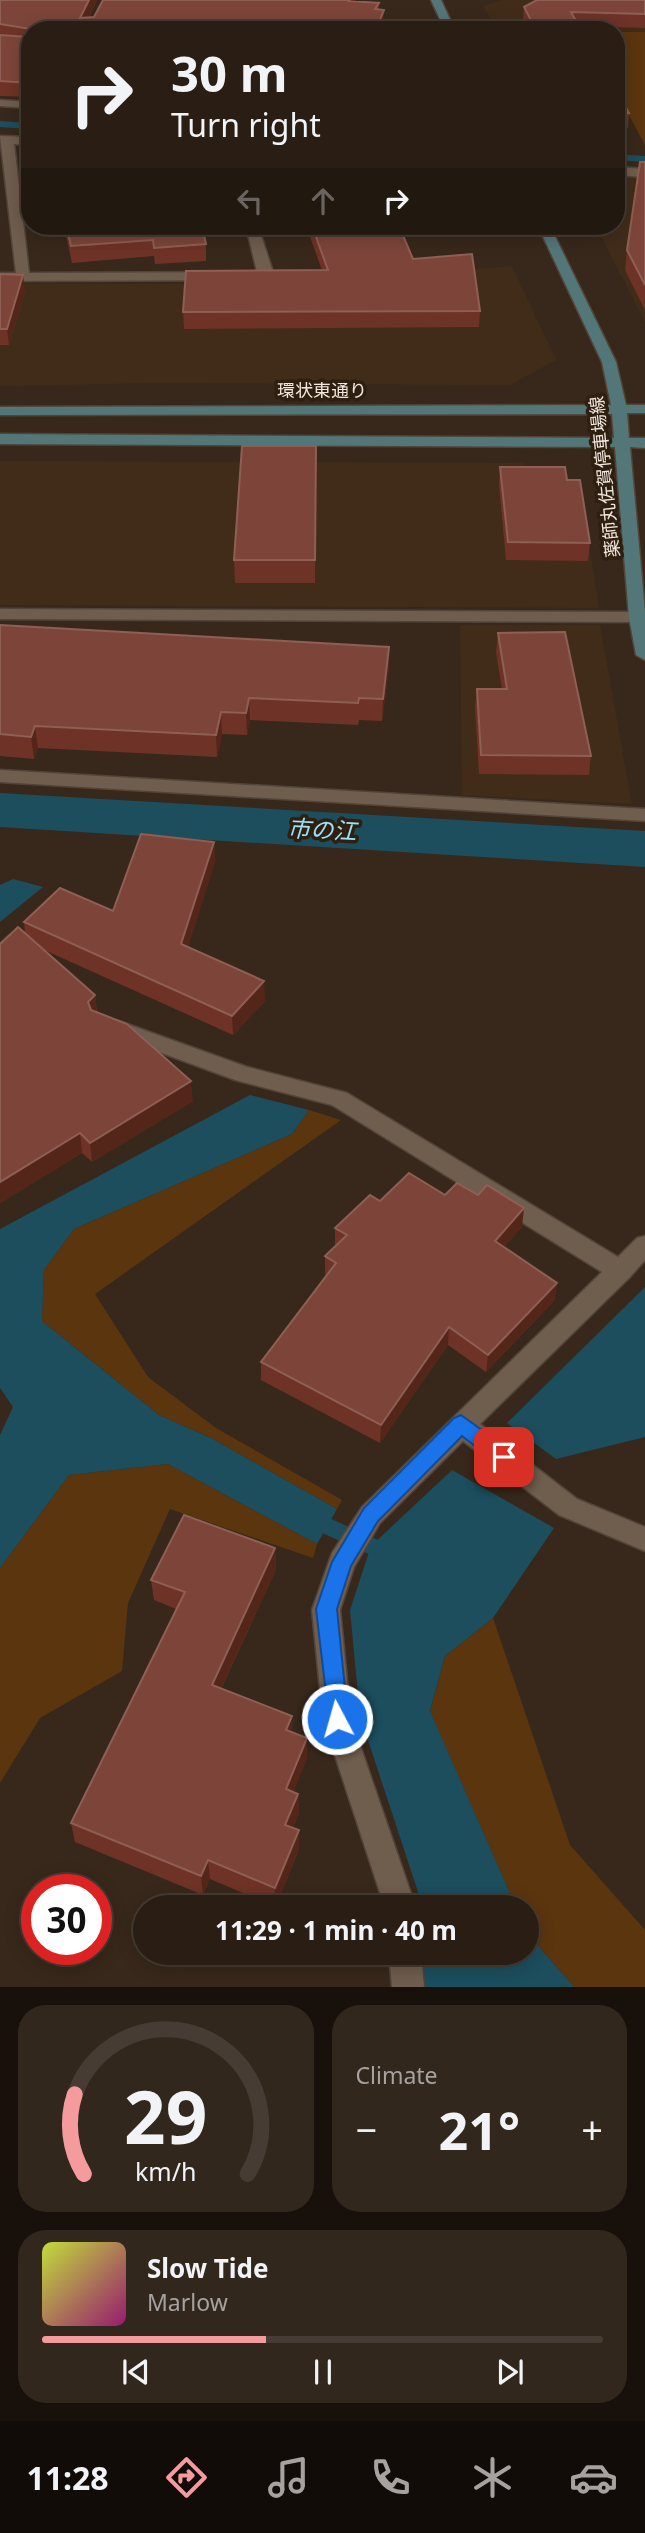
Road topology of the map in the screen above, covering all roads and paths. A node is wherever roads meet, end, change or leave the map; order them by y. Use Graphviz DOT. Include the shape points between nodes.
graph roads {
  1 [pos="436,0"];
  2 [pos="446,21"];
  3 [pos="0,103"];
  4 [pos="21,104"];
  5 [pos="4,140"];
  6 [pos="625,172"];
  7 [pos="645,173"];
  8 [pos="255,235"];
  9 [pos="548,235"];
  10 [pos="0,277"];
  11 [pos="23,277"];
  12 [pos="619,408"];
  13 [pos="645,409"];
  14 [pos="0,411"];
  15 [pos="0,439"];
  16 [pos="622,442"];
  17 [pos="645,443"];
  18 [pos="0,614"];
  19 [pos="638,617"];
  20 [pos="645,655"];
  21 [pos="0,776"];
  22 [pos="645,815"];
  23 [pos="104,1023"];
  24 [pos="645,1245"];
  25 [pos="621,1271"];
  26 [pos="461,1424"];
  27 [pos="645,1539"];
  28 [pos="397,1895"];
  29 [pos="406,1965"];
  30 [pos="408,1987"];
  1 -- 2 [label="main road"];
  3 -- 4 [label="street"];
  5 -- 11 [label="street"];
  6 -- 7 [label="street"];
  8 -- 11 [label="street" via="266,272 260,276"];
  9 -- 12 [label="main road, 薬師丸佐賀停車場線" via="609,362"];
  10 -- 11 [label="street"];
  12 -- 13 [label="main road, 環状東通り"];
  12 -- 14 [label="main road, 環状東通り"];
  12 -- 16 [label="main road, 薬師丸佐賀停車場線"];
  15 -- 16 [label="main road"];
  16 -- 17 [label="main road"];
  16 -- 19 [label="main road, 薬師丸佐賀停車場線"];
  18 -- 19 [label="street"];
  19 -- 20 [label="main road, 薬師丸佐賀停車場線"];
  21 -- 22 [label="street"];
  23 -- 25 [label="street" via="243,1074 339,1099"];
  24 -- 25 [label="street"];
  25 -- 26 [label="street"];
  26 -- 27 [label="street" via="568,1507"];
  26 -- 28 [label="street" via="371,1515 342,1562 326,1609 337,1719"];
  29 -- 30 [label="street"];
}
